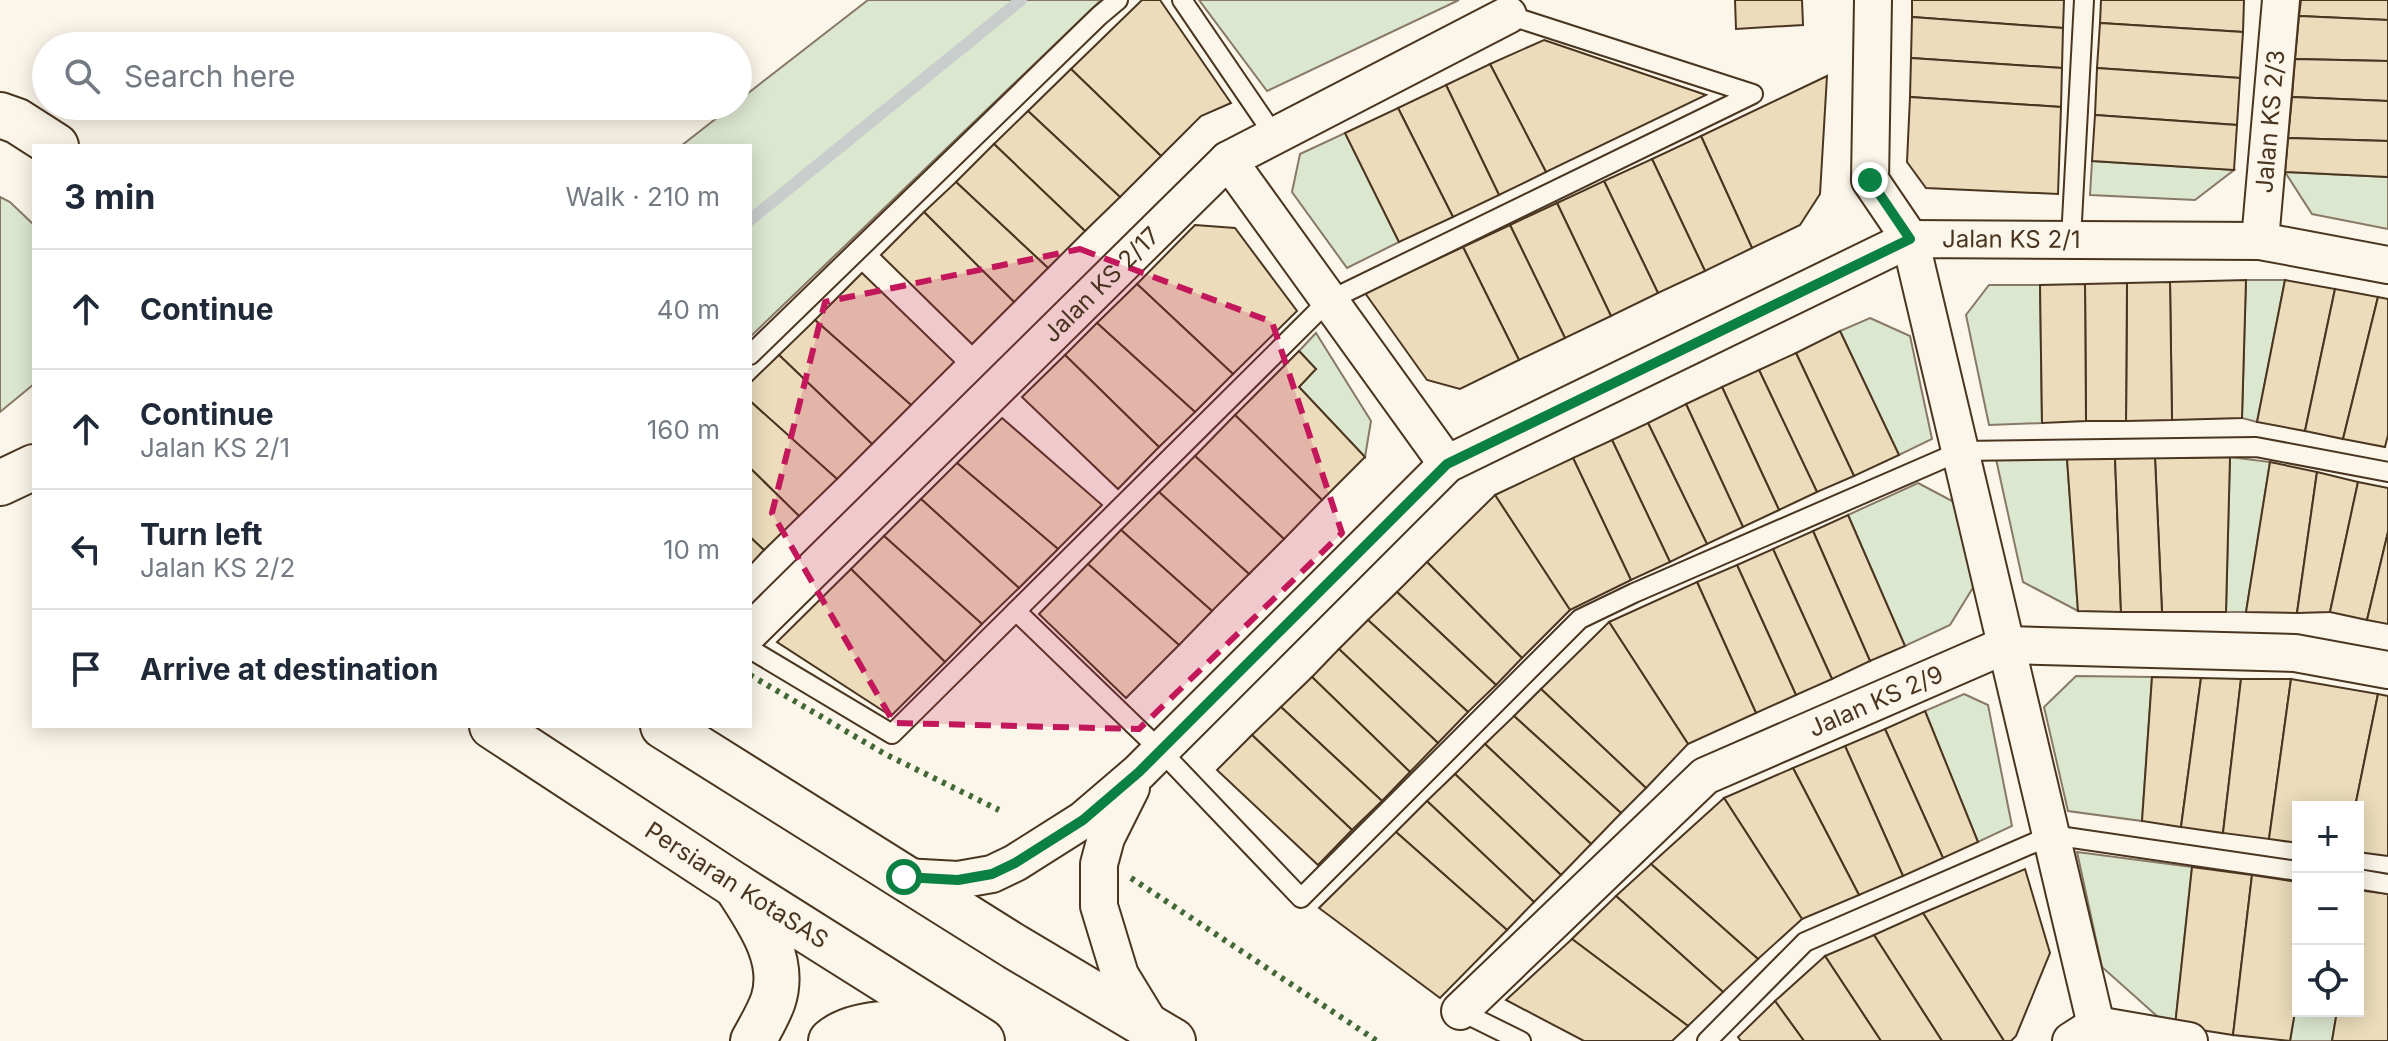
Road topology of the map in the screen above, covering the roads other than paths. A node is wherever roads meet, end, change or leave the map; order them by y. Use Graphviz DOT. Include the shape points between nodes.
graph roads {
  1 [pos="1118,0"];
  2 [pos="1182,0"];
  3 [pos="1873,0"];
  4 [pos="2084,0"];
  5 [pos="2281,0"];
  6 [pos="1508,15"];
  7 [pos="0,115"];
  8 [pos="1274,135"];
  9 [pos="53,144"];
  10 [pos="1228,160"];
  11 [pos="1910,239"];
  12 [pos="2071,239"];
  13 [pos="2260,241"];
  14 [pos="2388,265"];
  15 [pos="1328,301"];
  16 [pos="752,353"];
  17 [pos="1961,451"];
  18 [pos="1447,464"];
  19 [pos="2388,472"];
  20 [pos="1016,611"];
  21 [pos="752,630"];
  22 [pos="2006,645"];
  23 [pos="752,650"];
  24 [pos="2388,670"];
  25 [pos="495,728"];
  26 [pos="666,728"];
  27 [pos="1149,761"];
  28 [pos="2052,835"];
  29 [pos="2292,870"];
  30 [pos="904,877"];
  31 [pos="2364,880"];
  32 [pos="2388,884"];
  33 [pos="736,886"];
  34 [pos="1460,1011"];
  35 [pos="968,1033"];
  36 [pos="2084,1033"];
  37 [pos="1163,1035"];
  38 [pos="753,1041"];
  39 [pos="831,1041"];
  40 [pos="1521,1041"];
  41 [pos="1707,1041"];
  42 [pos="2189,1041"];
  1 -- 16 [label="lane"];
  2 -- 8 [label="lane"];
  3 -- 11 [label="street" via="1870,180"];
  4 -- 12 [label="lane"];
  5 -- 13 [label="street, Jalan KS 2/3"];
  6 -- 8 [label="street, Jalan KS 2/17"];
  6 -- 15 [label="lane" via="1753,94"];
  7 -- 9 [label="main road"];
  8 -- 10 [label="street, Jalan KS 2/17"];
  10 -- 15 [label="street"];
  10 -- 21 [label="street, Jalan KS 2/17"];
  11 -- 12 [label="street, Jalan KS 2/1"];
  11 -- 17 [label="street"];
  11 -- 18 [label="street, Jalan KS 2/1"];
  12 -- 13 [label="street, Jalan KS 2/1"];
  13 -- 14 [label="street, Jalan KS 2/1"];
  15 -- 18 [label="street"];
  15 -- 20 [label="lane"];
  17 -- 19 [label="lane" via="2256,447"];
  17 -- 22 [label="street"];
  17 -- 27 [label="lane" via="1580,619 1301,898"];
  18 -- 27 [label="street, Jalan KS 2/1"];
  20 -- 23 [label="lane" via="892,734"];
  20 -- 27 [label="lane"];
  22 -- 24 [label="street, Jalan KS 2/9" via="2295,653"];
  22 -- 28 [label="street"];
  22 -- 34 [label="street, Jalan KS 2/9" via="1705,776"];
  25 -- 33 [label="main road, Persiaran KotaSAS"];
  26 -- 30 [label="main road"];
  27 -- 30 [label="street" via="1083,820 992,874 958,880"];
  27 -- 37 [label="street" via="1106,838 1099,864 1099,906 1120,975"];
  28 -- 29 [label="lane"];
  28 -- 36 [label="street"];
  28 -- 41 [label="lane" via="1805,942"];
  30 -- 37 [label="main road"];
  31 -- 32 [label="lane"];
  33 -- 35 [label="main road, Persiaran KotaSAS"];
  33 -- 38 [label="main road" via="772,951 777,977 773,1000"];
  34 -- 40 [label="lane"];
  35 -- 39 [label="main road" via="891,1024 861,1027"];
  36 -- 42 [label="street"];
}
